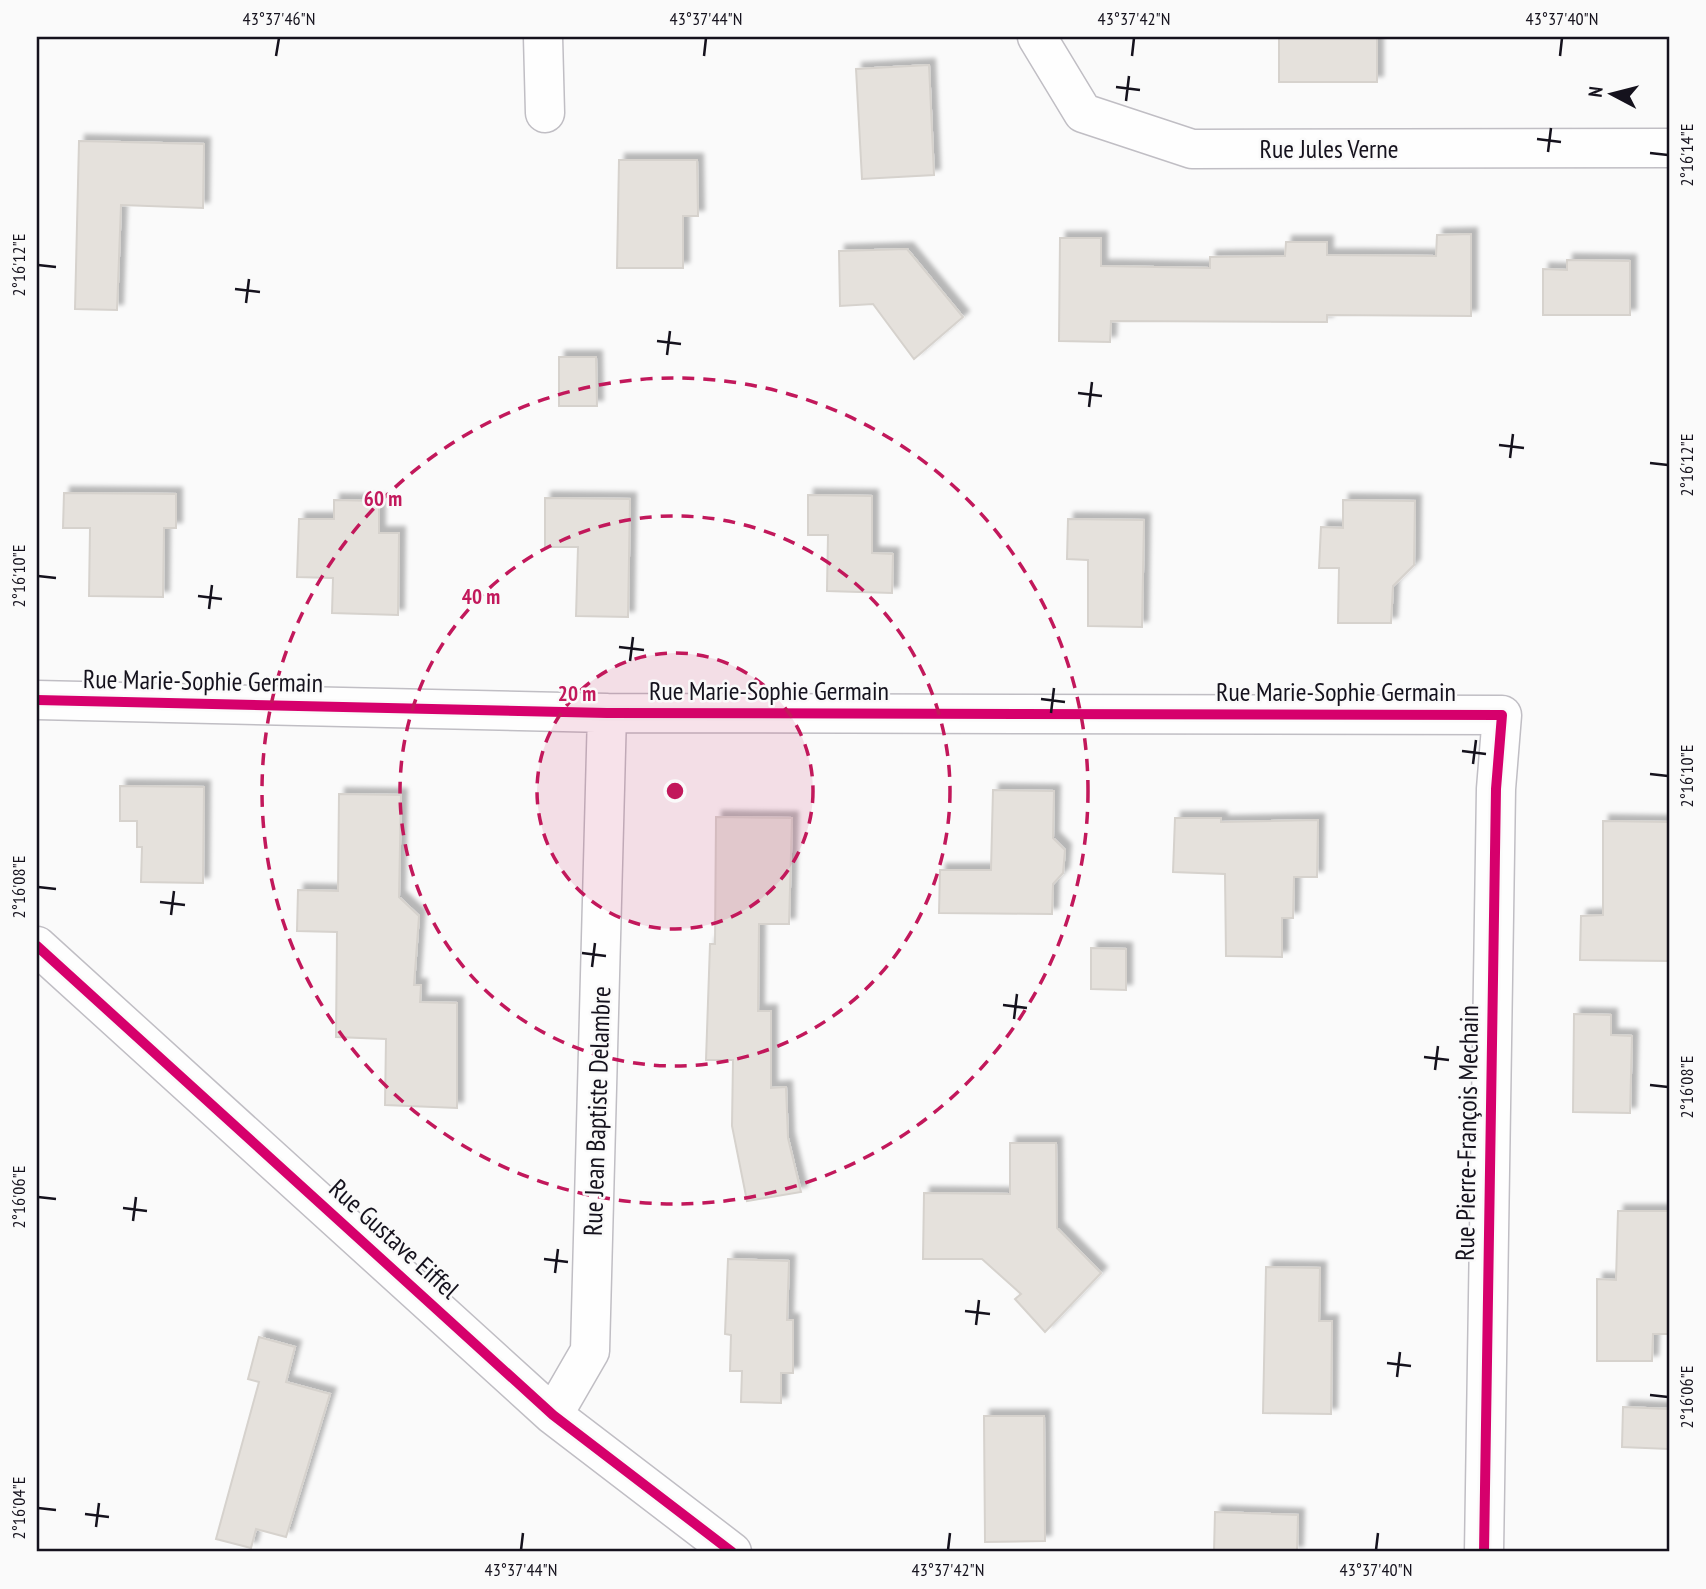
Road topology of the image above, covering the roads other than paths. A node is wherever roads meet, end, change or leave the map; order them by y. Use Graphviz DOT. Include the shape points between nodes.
graph roads {
  1 [pos="543,37"];
  2 [pos="1037,37"];
  3 [pos="545,113"];
  4 [pos="1669,148"];
  5 [pos="37,700"];
  6 [pos="607,713"];
  7 [pos="1502,715"];
  8 [pos="37,946"];
  9 [pos="553,1415"];
  10 [pos="732,1552"];
  11 [pos="1484,1552"];
  1 -- 3 [label="street"];
  2 -- 4 [label="street, Rue Jules Verne" via="1083,113 1192,149"];
  5 -- 6 [label="street, Rue Marie-Sophie Germain"];
  6 -- 7 [label="street, Rue Marie-Sophie Germain"];
  6 -- 9 [label="street, Rue Jean Baptiste Delambre" via="590,1351"];
  7 -- 11 [label="street, Rue Pierre-François Mechain" via="1496,789"];
  8 -- 9 [label="street, Rue Gustave Eiffel"];
  9 -- 10 [label="street, Rue Gustave Eiffel"];
}
